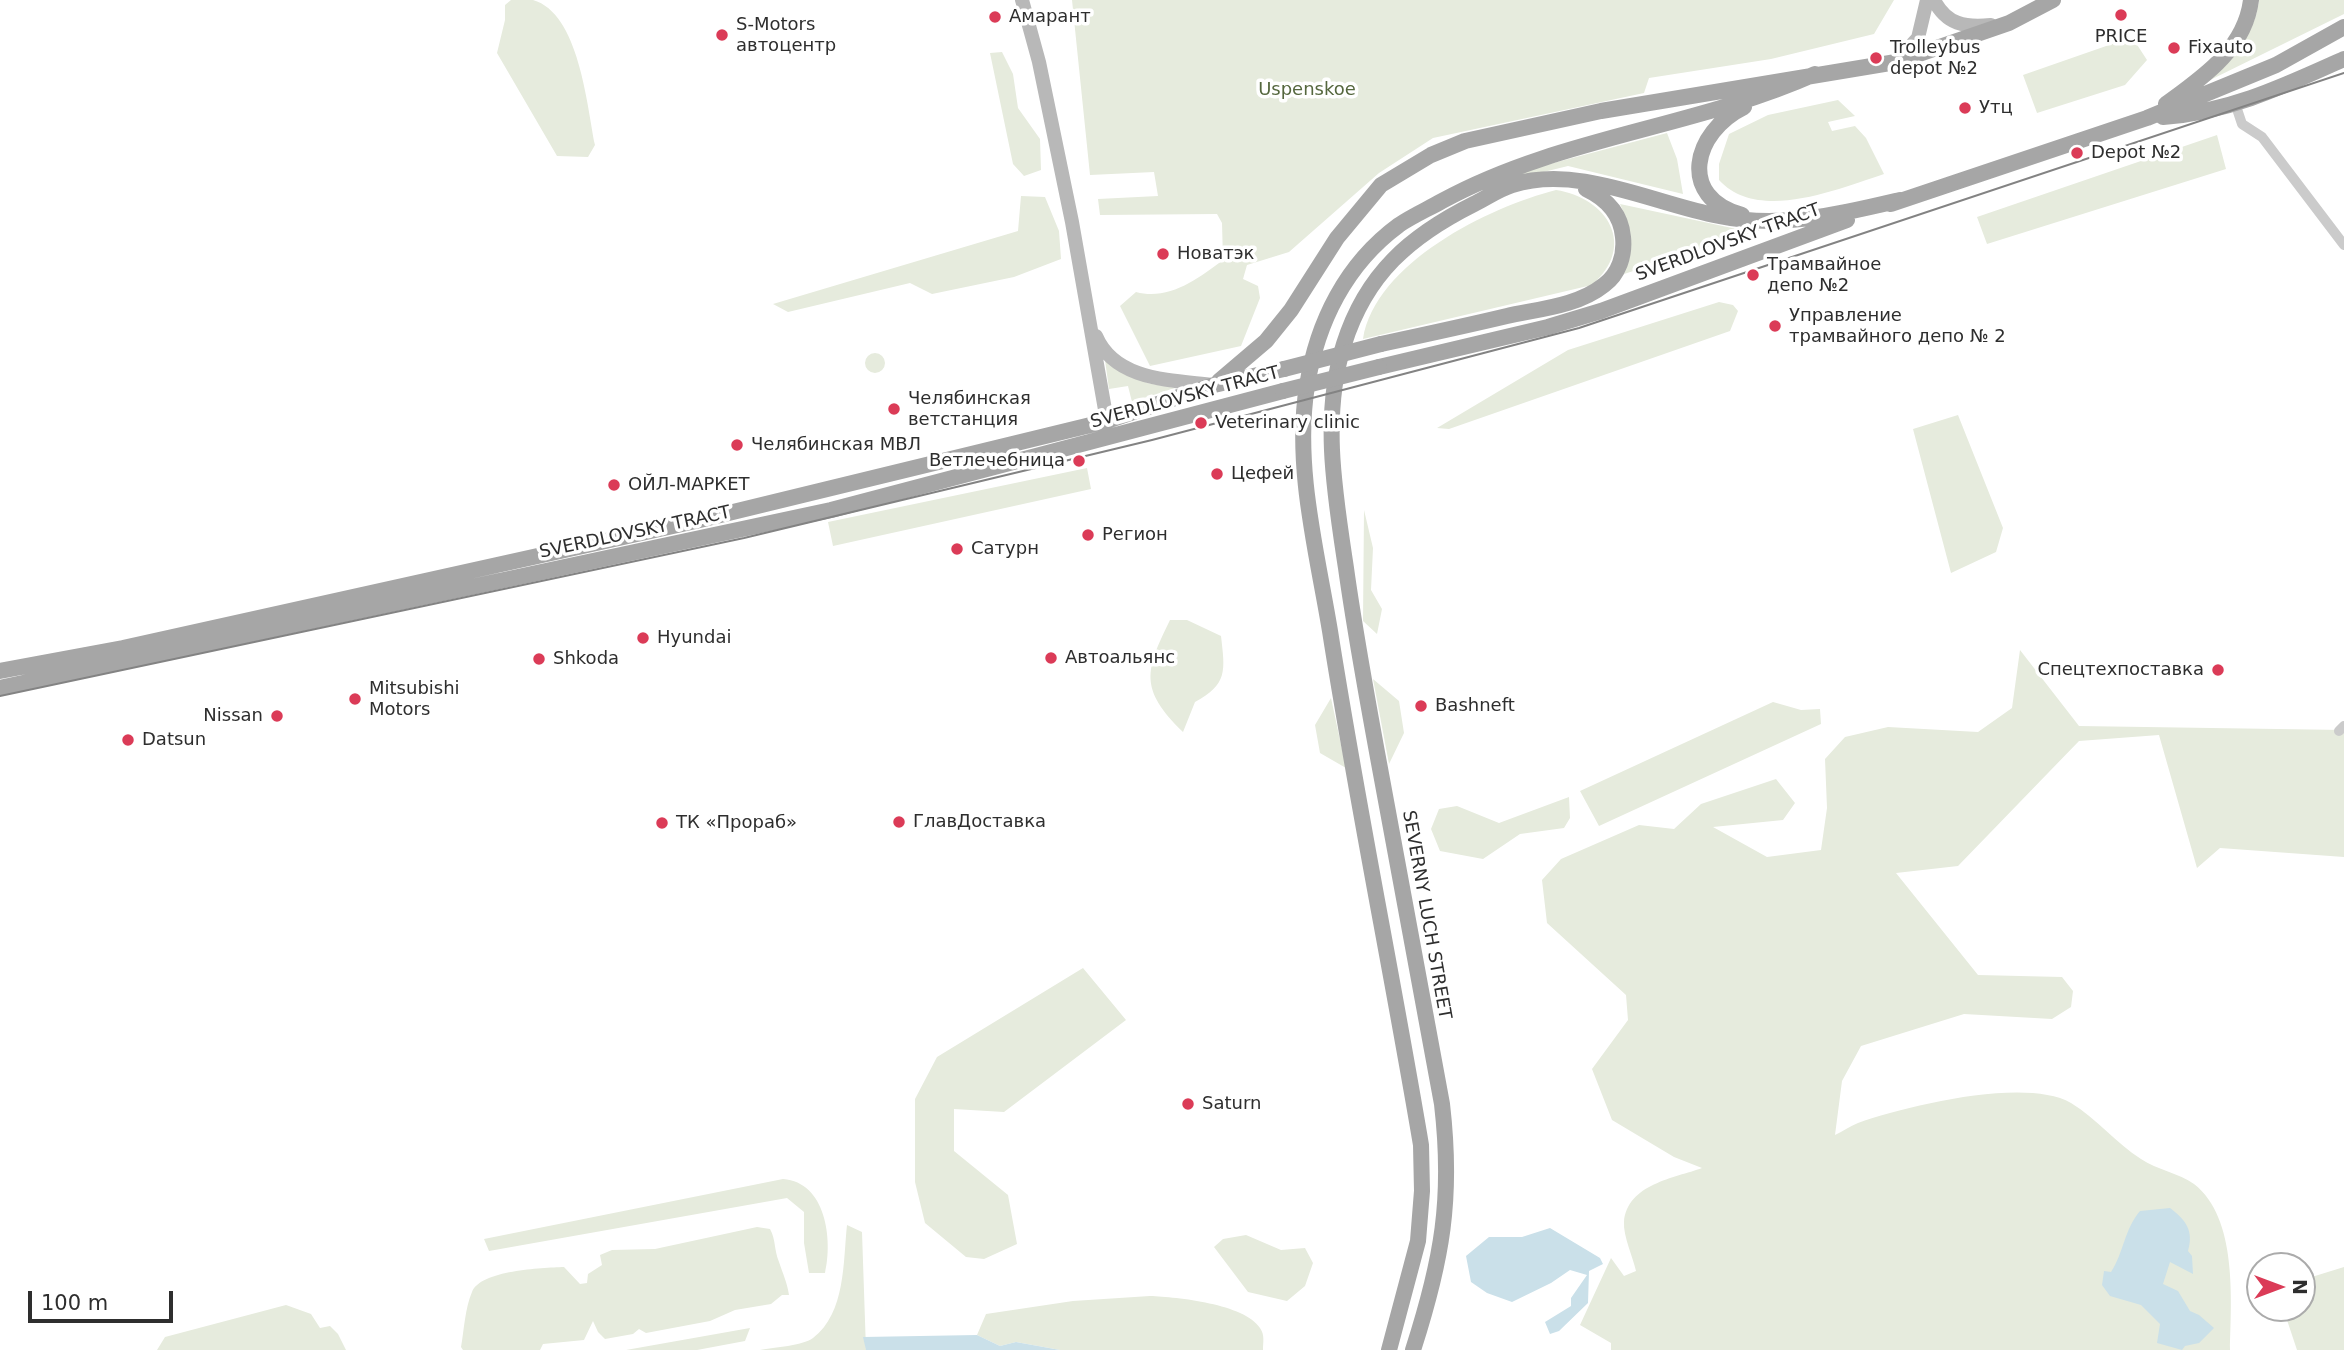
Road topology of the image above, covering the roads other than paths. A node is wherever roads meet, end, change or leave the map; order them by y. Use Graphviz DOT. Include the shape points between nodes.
graph roads {
  1 [pos="1022,0"];
  2 [pos="1927,0"];
  3 [pos="1934,0"];
  4 [pos="2053,0"];
  5 [pos="2251,0"];
  6 [pos="2009,23"];
  7 [pos="2344,27"];
  8 [pos="2344,59"];
  9 [pos="1896,62"];
  10 [pos="1815,74"];
  11 [pos="1765,97"];
  12 [pos="2235,103"];
  13 [pos="2147,118"];
  14 [pos="1554,179"];
  15 [pos="1900,200"];
  16 [pos="1768,222"];
  17 [pos="2344,245"];
  18 [pos="1090,322"];
  19 [pos="1214,385"];
  20 [pos="1107,421"];
  21 [pos="1110,439"];
  22 [pos="0,671"];
  23 [pos="0,688"];
  24 [pos="1389,1350"];
  25 [pos="1413,1350"];
  1 -- 18 [label="main road" via="1039,62"];
  2 -- 9 [label="main road" via="1919,38"];
  3 -- 6 [label="main road" via="1952,22 1975,27"];
  4 -- 6 [label="main road, SVERDLOVSKY TRACT"];
  5 -- 13 [label="main road" via="2241,34 2222,59"];
  6 -- 9 [label="main road, SVERDLOVSKY TRACT"];
  7 -- 13 [label="main road, SVERDLOVSKY TRACT" via="2276,65"];
  8 -- 12 [label="main road"];
  9 -- 10 [label="main road, SVERDLOVSKY TRACT"];
  10 -- 11 [label="main road"];
  10 -- 19 [label="main road, SVERDLOVSKY TRACT" via="1601,111 1465,141 1422,160 1381,185 1337,237 1266,341"];
  11 -- 16 [label="main road, SVERDLOVSKY TRACT" via="1735,111 1713,129 1704,142 1698,170 1704,188 1717,203"];
  11 -- 24 [label="main road" via="1561,150 1504,170 1400,225 1359,262 1329,308 1307,386 1308,487 1337,677 1421,1145 1418,1241"];
  12 -- 13 [label="main road" via="2204,114"];
  12 -- 17 [label="street" via="2242,124 2262,136"];
  13 -- 15 [label="main road, SVERDLOVSKY TRACT"];
  14 -- 16 [label="main road" via="1720,217"];
  14 -- 19 [label="main road, SVERDLOVSKY TRACT, bridge" via="1601,197 1618,215 1624,250 1618,270 1606,284 1568,302"];
  14 -- 25 [label="main road, SEVERNY LUCH STREET" via="1512,185 1414,239 1378,274 1355,313 1334,383 1335,485 1359,654 1447,1152 1443,1242"];
  15 -- 16 [label="main road" via="1831,216"];
  15 -- 21 [label="main road, SVERDLOVSKY TRACT, bridge" via="1601,311"];
  18 -- 19 [label="main road" via="1112,359 1129,369 1157,378"];
  18 -- 20 [label="main road"];
  19 -- 20 [label="main road, SVERDLOVSKY TRACT"];
  20 -- 21 [label="main road"];
  20 -- 22 [label="main road, SVERDLOVSKY TRACT" via="700,520"];
  21 -- 23 [label="main road, SVERDLOVSKY TRACT" via="831,510"];
}
